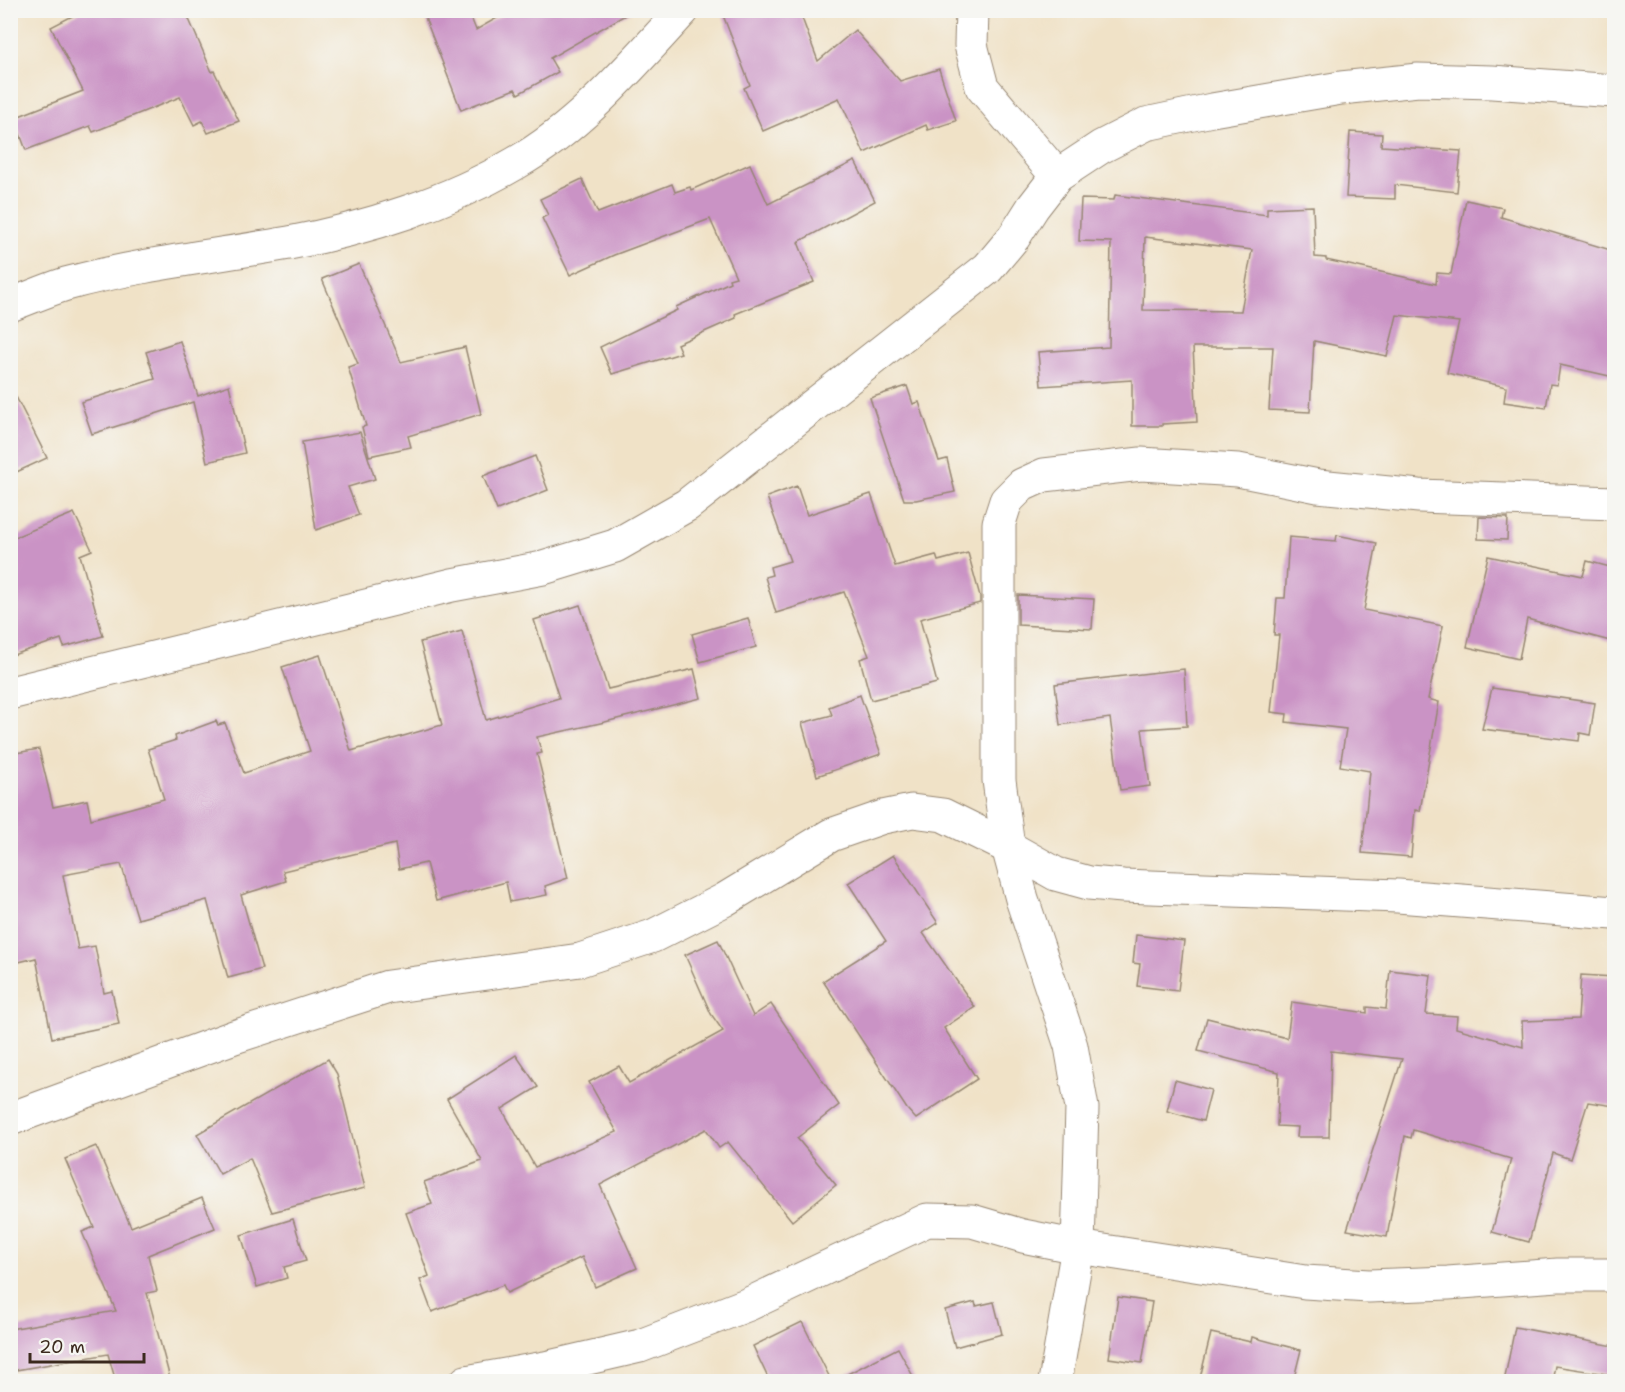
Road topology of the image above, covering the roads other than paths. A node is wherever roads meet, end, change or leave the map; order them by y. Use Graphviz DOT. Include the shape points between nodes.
graph roads {
  1 [pos="683,10"];
  2 [pos="972,10"];
  3 [pos="1614,91"];
  4 [pos="1057,176"];
  5 [pos="10,305"];
  6 [pos="1614,503"];
  7 [pos="10,693"];
  8 [pos="1008,848"];
  9 [pos="1614,913"];
  10 [pos="10,1119"];
  11 [pos="1078,1247"];
  12 [pos="1614,1275"];
  13 [pos="466,1382"];
  14 [pos="1055,1382"];
  1 -- 5 [label="street" via="573,123 517,162 450,197 291,242 148,266 65,285"];
  2 -- 4 [label="street" via="971,45 982,87"];
  3 -- 4 [label="street" via="1418,80 1341,88 1146,124"];
  4 -- 7 [label="street" via="988,268 687,505 615,546 543,568 429,590"];
  6 -- 8 [label="street" via="1419,496 1317,486 1238,470 1141,464 1044,476 1022,485 1006,501 999,523 999,780"];
  8 -- 9 [label="street" via="1056,874 1089,883 1398,896"];
  8 -- 10 [label="street" via="943,815 912,811 883,817 831,835 724,900 653,936 580,960 388,987 234,1037"];
  8 -- 11 [label="street" via="1071,1046 1082,1108"];
  11 -- 12 [label="street" via="1305,1282 1369,1286"];
  11 -- 13 [label="street" via="972,1221 927,1220 749,1304 640,1346"];
  11 -- 14 [label="street"];
}
